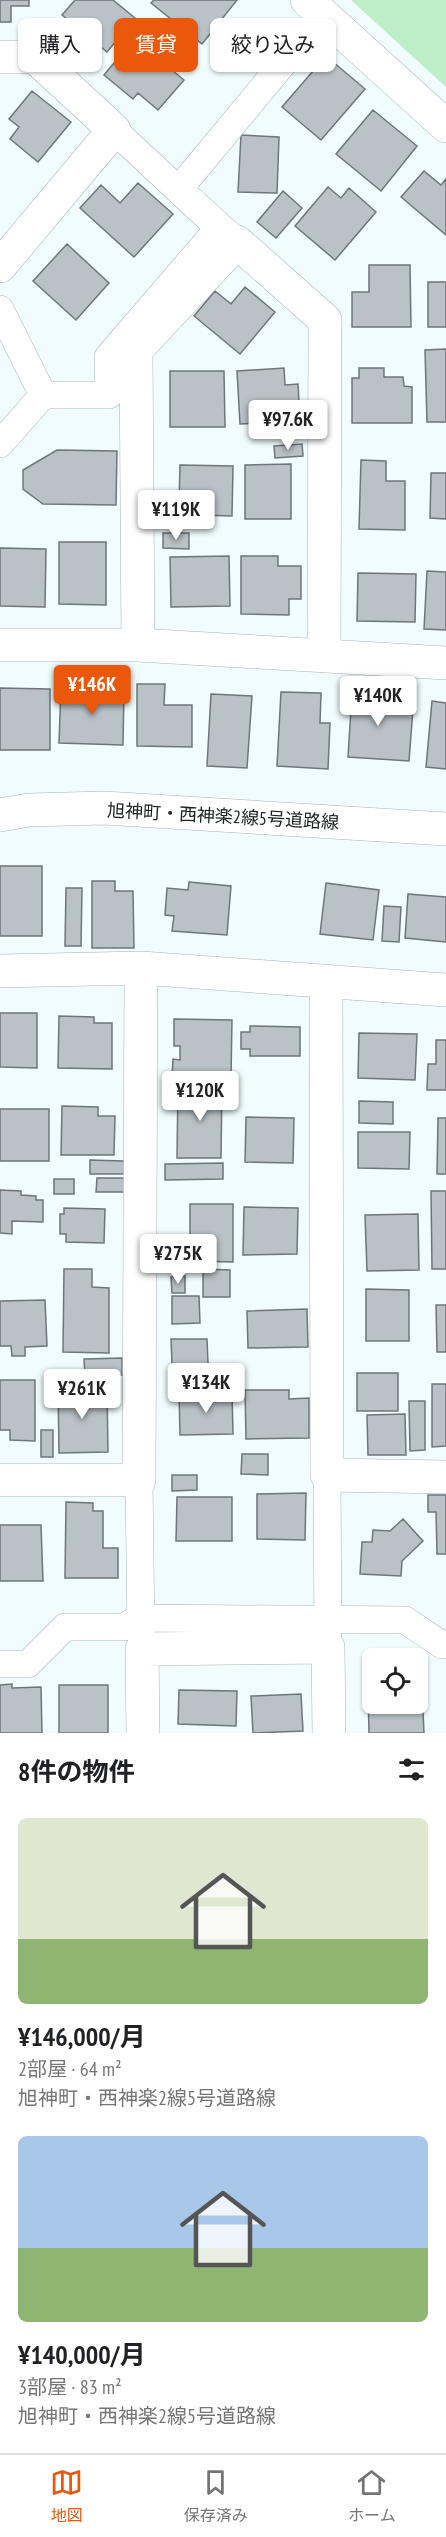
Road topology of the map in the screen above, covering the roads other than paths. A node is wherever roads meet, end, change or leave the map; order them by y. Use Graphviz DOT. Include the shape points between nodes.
graph roads {
  1 [pos="316,7"];
  2 [pos="0,57"];
  3 [pos="446,126"];
  4 [pos="114,130"];
  5 [pos="179,189"];
  6 [pos="228,235"];
  7 [pos="0,266"];
  8 [pos="0,309"];
  9 [pos="43,395"];
  10 [pos="0,444"];
  11 [pos="0,645"];
  12 [pos="138,645"];
  13 [pos="324,655"];
  14 [pos="446,663"];
  15 [pos="0,815"];
  16 [pos="446,829"];
  17 [pos="141,968"];
  18 [pos="0,971"];
  19 [pos="326,983"];
  20 [pos="446,990"];
  21 [pos="327,1475"];
  22 [pos="446,1477"];
  23 [pos="0,1480"];
  24 [pos="139,1480"];
  25 [pos="141,1634"];
  26 [pos="328,1634"];
  27 [pos="446,1644"];
  28 [pos="0,1664"];
  29 [pos="143,1733"];
  30 [pos="329,1733"];
  1 -- 3 [label="street"];
  1 -- 5 [label="street"];
  2 -- 4 [label="street" via="35,57"];
  4 -- 5 [label="street"];
  4 -- 7 [label="street"];
  5 -- 6 [label="street"];
  6 -- 9 [label="street" via="108,357 109,395"];
  6 -- 12 [label="street" via="136,350"];
  6 -- 13 [label="street" via="325,320"];
  8 -- 9 [label="street"];
  9 -- 10 [label="street"];
  11 -- 12 [label="street"];
  12 -- 13 [label="street"];
  13 -- 14 [label="street"];
  15 -- 16 [label="street, 旭神町・西神楽2線5号道路線" via="29,810 104,808"];
  17 -- 18 [label="street"];
  17 -- 19 [label="street"];
  17 -- 24 [label="street"];
  19 -- 20 [label="street"];
  19 -- 21 [label="street"];
  21 -- 22 [label="street"];
  21 -- 26 [label="street"];
  23 -- 24 [label="street"];
  24 -- 25 [label="street"];
  25 -- 26 [label="street"];
  25 -- 28 [label="street" via="124,1627 65,1627 28,1664"];
  25 -- 29 [label="street"];
  26 -- 27 [label="street" via="405,1620"];
  26 -- 30 [label="street"];
}
